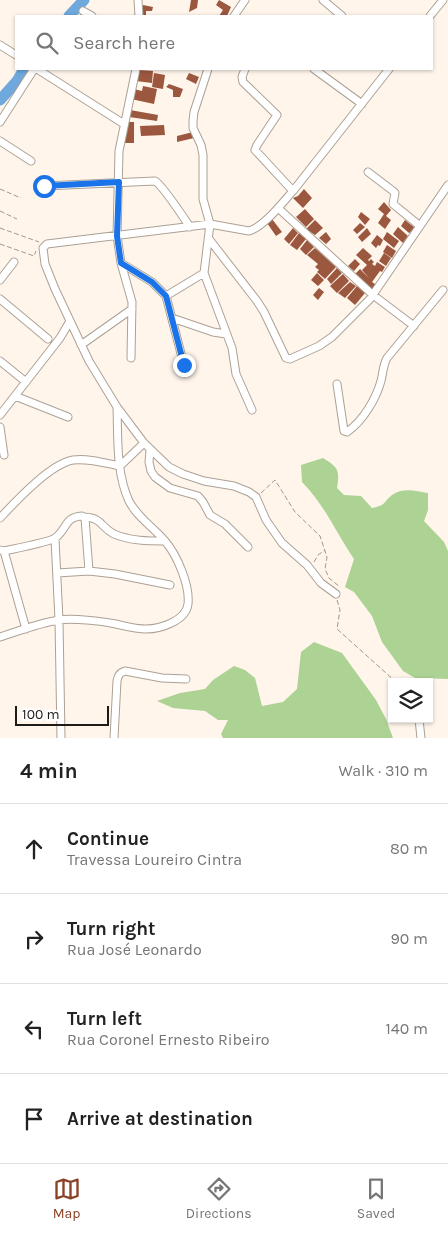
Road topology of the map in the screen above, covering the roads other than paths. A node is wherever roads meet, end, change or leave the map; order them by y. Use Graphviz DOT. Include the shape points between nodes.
graph roads {
  1 [pos="138,0"];
  2 [pos="245,0"];
  3 [pos="323,0"];
  4 [pos="443,0"];
  5 [pos="83,11"];
  6 [pos="90,15"];
  7 [pos="139,15"];
  8 [pos="235,15"];
  9 [pos="341,15"];
  10 [pos="431,15"];
  11 [pos="0,45"];
  12 [pos="15,55"];
  13 [pos="34,70"];
  14 [pos="37,70"];
  15 [pos="136,70"];
  16 [pos="208,70"];
  17 [pos="245,70"];
  18 [pos="315,70"];
  19 [pos="387,70"];
  20 [pos="362,104"];
  21 [pos="0,122"];
  22 [pos="124,124"];
  23 [pos="0,141"];
  24 [pos="31,160"];
  25 [pos="368,172"];
  26 [pos="119,182"];
  27 [pos="448,185"];
  28 [pos="44,186"];
  29 [pos="293,191"];
  30 [pos="278,208"];
  31 [pos="210,224"];
  32 [pos="190,226"];
  33 [pos="420,226"];
  34 [pos="117,236"];
  35 [pos="209,239"];
  36 [pos="14,262"];
  37 [pos="121,263"];
  38 [pos="204,272"];
  39 [pos="0,280"];
  40 [pos="443,290"];
  41 [pos="373,295"];
  42 [pos="166,296"];
  43 [pos="0,299"];
  44 [pos="132,309"];
  45 [pos="172,318"];
  46 [pos="70,321"];
  47 [pos="414,326"];
  48 [pos="226,334"];
  49 [pos="48,339"];
  50 [pos="81,345"];
  51 [pos="130,358"];
  52 [pos="0,361"];
  53 [pos="184,365"];
  54 [pos="26,382"];
  55 [pos="336,384"];
  56 [pos="15,396"];
  57 [pos="117,408"];
  58 [pos="252,410"];
  59 [pos="0,415"];
  60 [pos="68,417"];
  61 [pos="0,428"];
  62 [pos="144,443"];
  63 [pos="150,450"];
  64 [pos="4,454"];
  65 [pos="120,466"];
  66 [pos="84,517"];
  67 [pos="0,518"];
  68 [pos="55,539"];
  69 [pos="165,541"];
  70 [pos="248,547"];
  71 [pos="2,550"];
  72 [pos="89,571"];
  73 [pos="58,573"];
  74 [pos="170,585"];
  75 [pos="336,594"];
  76 [pos="59,620"];
  77 [pos="26,629"];
  78 [pos="0,637"];
  79 [pos="186,678"];
  80 [pos="419,723"];
  81 [pos="61,738"];
  82 [pos="114,738"];
  83 [pos="421,738"];
  1 -- 7 [label="street"];
  2 -- 8 [label="street"];
  3 -- 9 [label="street"];
  4 -- 10 [label="street"];
  5 -- 6 [label="street"];
  11 -- 12 [label="street"];
  13 -- 21 [label="street"];
  14 -- 22 [label="street"];
  15 -- 22 [label="street"];
  16 -- 31 [label="street" via="194,112 193,128 203,155 203,199"];
  17 -- 29 [label="street" via="243,82 277,116 255,150"];
  18 -- 20 [label="street"];
  19 -- 20 [label="street"];
  20 -- 29 [label="street"];
  22 -- 26 [label="street"];
  23 -- 24 [label="street"];
  25 -- 33 [label="street" via="395,193 393,204"];
  26 -- 28 [label="street"];
  26 -- 32 [label="street" via="158,182"];
  26 -- 34 [label="street"];
  27 -- 33 [label="street"];
  29 -- 30 [label="street"];
  30 -- 31 [label="street" via="251,230"];
  30 -- 41 [label="street"];
  31 -- 32 [label="street"];
  31 -- 35 [label="street"];
  32 -- 34 [label="street"];
  33 -- 41 [label="street"];
  34 -- 37 [label="street"];
  34 -- 46 [label="street" via="45,246 45,264"];
  35 -- 38 [label="street"];
  35 -- 41 [label="street" via="260,306 286,358 292,359 332,337"];
  36 -- 39 [label="street"];
  37 -- 42 [label="street" via="152,282"];
  37 -- 44 [label="street"];
  38 -- 42 [label="street"];
  38 -- 48 [label="street"];
  40 -- 47 [label="street"];
  41 -- 47 [label="street"];
  42 -- 45 [label="street"];
  43 -- 49 [label="street"];
  44 -- 50 [label="street"];
  44 -- 51 [label="street"];
  45 -- 48 [label="street"];
  45 -- 53 [label="street"];
  46 -- 50 [label="street"];
  46 -- 54 [label="street"];
  47 -- 55 [label="street" via="385,362 372,402 347,432 344,431"];
  48 -- 58 [label="street" via="236,374"];
  50 -- 57 [label="street"];
  52 -- 54 [label="street"];
  54 -- 56 [label="street"];
  56 -- 59 [label="street"];
  56 -- 60 [label="street"];
  57 -- 62 [label="street"];
  57 -- 65 [label="street"];
  61 -- 64 [label="street"];
  62 -- 63 [label="street"];
  62 -- 65 [label="street"];
  63 -- 70 [label="street" via="149,462 155,477 170,488 198,496 210,516 225,524"];
  63 -- 75 [label="street" via="168,467 183,474 234,486 256,497 274,533"];
  65 -- 67 [label="street" via="84,459 71,460 48,472"];
  65 -- 69 [label="street" via="131,504"];
  66 -- 68 [label="street" via="74,517"];
  66 -- 69 [label="street" via="97,519 120,536"];
  66 -- 72 [label="street"];
  68 -- 71 [label="street"];
  68 -- 73 [label="street"];
  69 -- 76 [label="street" via="183,572 188,604 182,617 157,628 146,629 96,621"];
  71 -- 77 [label="street"];
  72 -- 73 [label="street"];
  72 -- 74 [label="street"];
  73 -- 76 [label="street"];
  76 -- 77 [label="street"];
  76 -- 81 [label="street"];
  77 -- 78 [label="street"];
  79 -- 82 [label="street" via="121,672 117,681"];
  80 -- 83 [label="street"];
}
